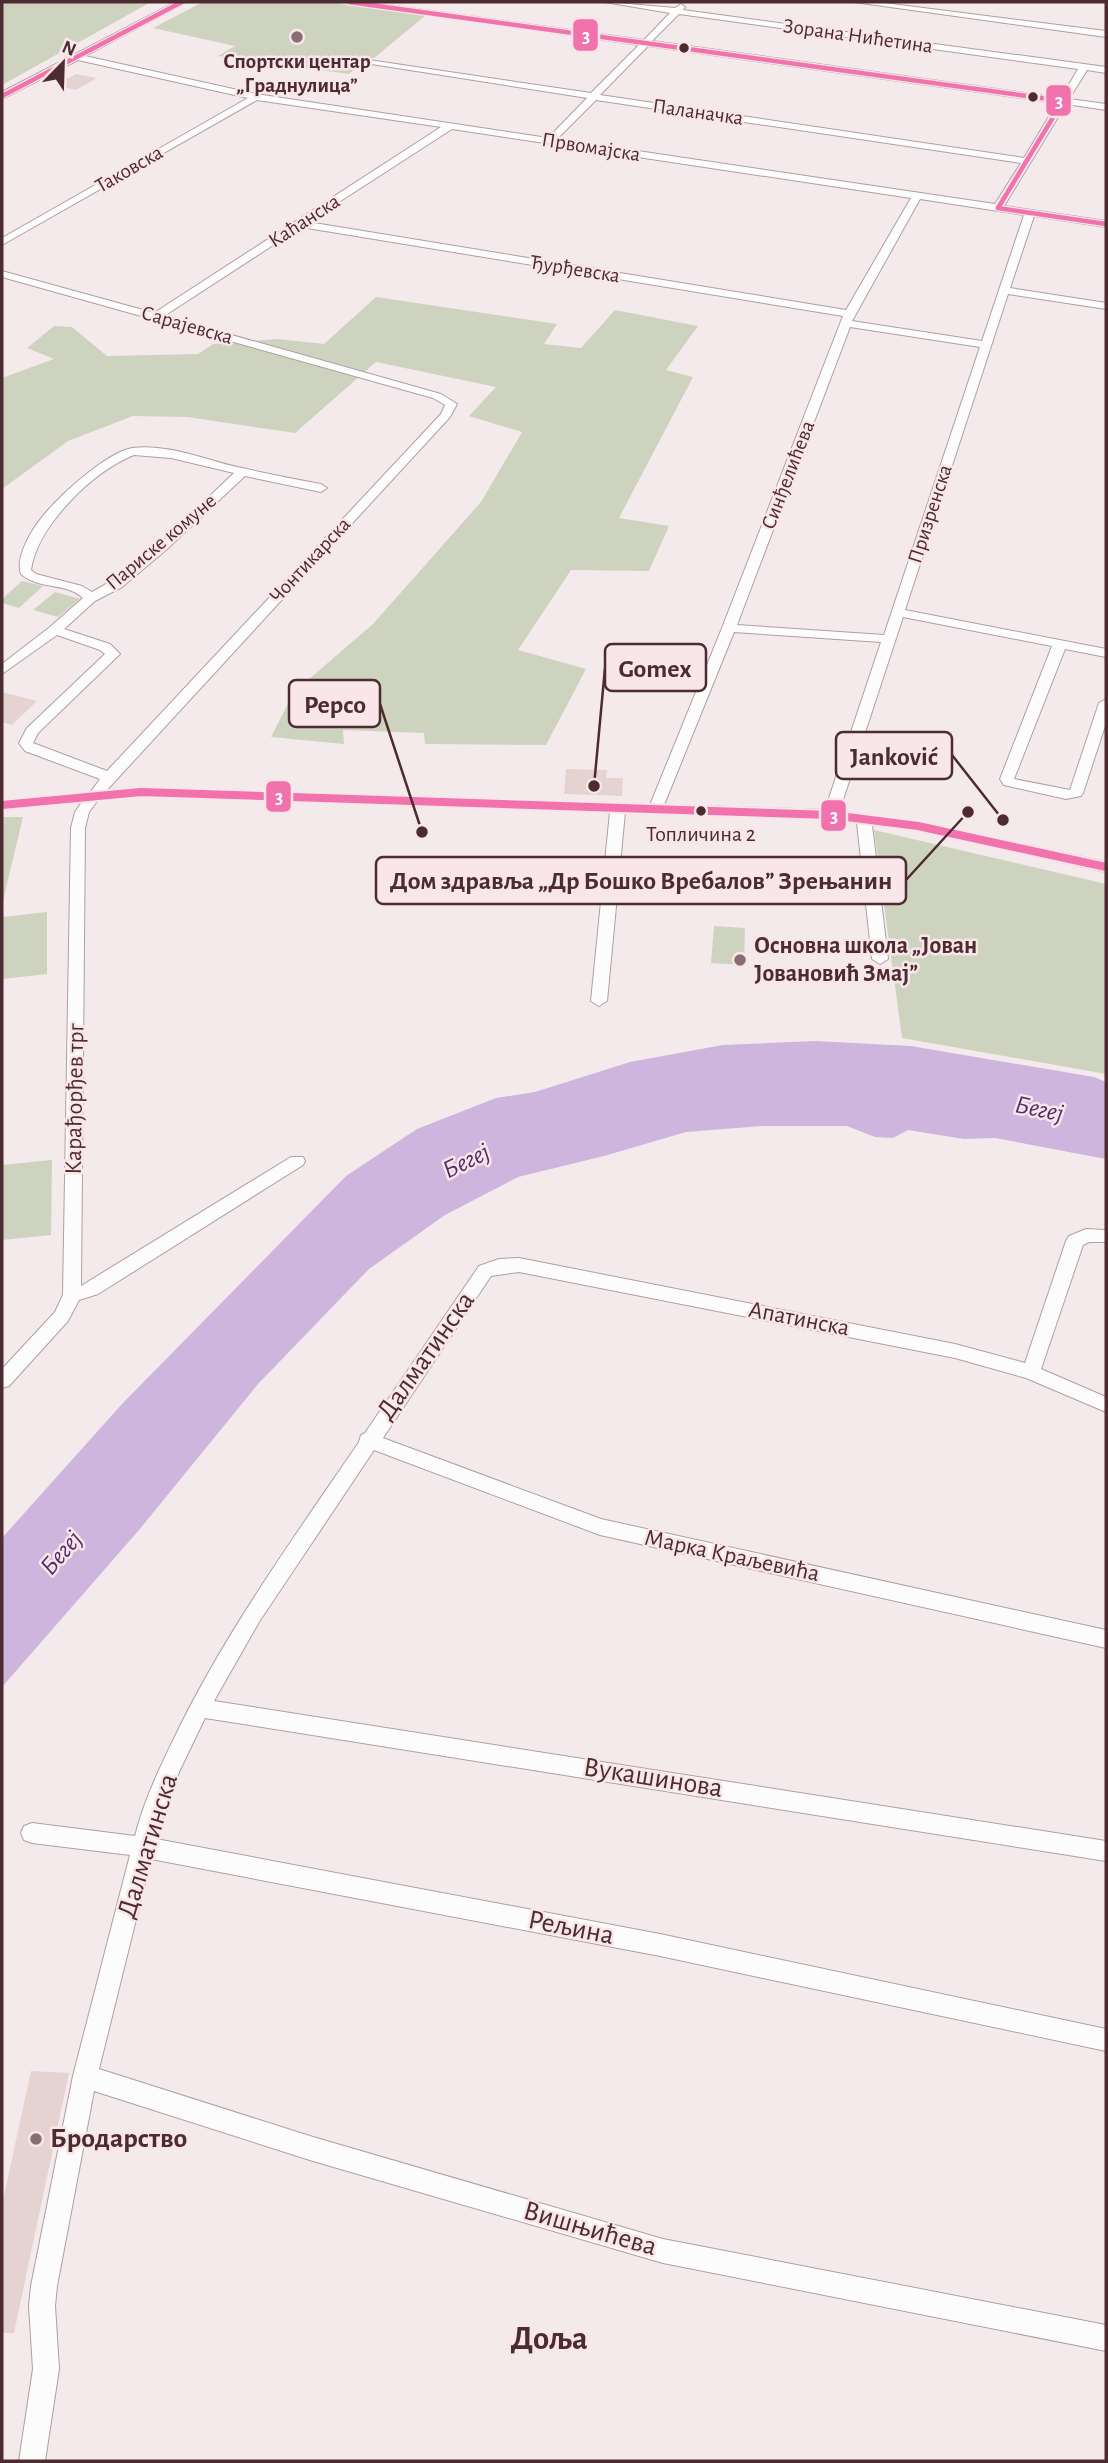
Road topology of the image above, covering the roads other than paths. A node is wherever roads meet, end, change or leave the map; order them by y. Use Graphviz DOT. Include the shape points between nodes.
graph roads {
  1 [pos="182,2"];
  2 [pos="349,2"];
  3 [pos="609,2"];
  4 [pos="686,2"];
  5 [pos="858,2"];
  6 [pos="677,11"];
  7 [pos="1105,32"];
  8 [pos="645,43"];
  9 [pos="78,57"];
  10 [pos="369,63"];
  11 [pos="1084,67"];
  12 [pos="1106,70"];
  13 [pos="2,96"];
  14 [pos="593,96"];
  15 [pos="256,97"];
  16 [pos="1063,101"];
  17 [pos="1106,107"];
  18 [pos="450,126"];
  19 [pos="550,141"];
  20 [pos="1027,161"];
  21 [pos="917,196"];
  22 [pos="999,208"];
  23 [pos="1030,212"];
  24 [pos="300,224"];
  25 [pos="1106,224"];
  26 [pos="2,242"];
  27 [pos="2,274"];
  28 [pos="1003,290"];
  29 [pos="1106,306"];
  30 [pos="157,316"];
  31 [pos="848,318"];
  32 [pos="986,345"];
  33 [pos="372,378"];
  34 [pos="242,472"];
  35 [pos="321,488"];
  36 [pos="90,598"];
  37 [pos="898,612"];
  38 [pos="729,628"];
  39 [pos="55,630"];
  40 [pos="889,639"];
  41 [pos="1060,644"];
  42 [pos="1106,653"];
  43 [pos="2,670"];
  44 [pos="1106,703"];
  45 [pos="1100,740"];
  46 [pos="109,777"];
  47 [pos="96,795"];
  48 [pos="2,805"];
  49 [pos="618,808"];
  50 [pos="655,809"];
  51 [pos="831,815"];
  52 [pos="864,818"];
  53 [pos="1106,867"];
  54 [pos="880,959"];
  55 [pos="599,1001"];
  56 [pos="297,1161"];
  57 [pos="1106,1236"];
  58 [pos="485,1271"];
  59 [pos="72,1294"];
  60 [pos="1031,1372"];
  61 [pos="2,1381"];
  62 [pos="1106,1405"];
  63 [pos="368,1440"];
  64 [pos="1106,1639"];
  65 [pos="200,1708"];
  66 [pos="32,1833"];
  67 [pos="144,1847"];
  68 [pos="1106,1851"];
  69 [pos="1106,2040"];
  70 [pos="85,2076"];
  71 [pos="1106,2338"];
  72 [pos="32,2461"];
  1 -- 9 [label="street"];
  2 -- 8 [label="street"];
  3 -- 6 [label="street, Зорана Нићетина"];
  4 -- 6 [label="street"];
  5 -- 7 [label="street"];
  6 -- 8 [label="street"];
  6 -- 11 [label="street, Зорана Нићетина"];
  8 -- 14 [label="street"];
  8 -- 16 [label="street"];
  9 -- 13 [label="street"];
  9 -- 15 [label="street, Првомајска"];
  10 -- 14 [label="street, Паланачка"];
  11 -- 12 [label="street, Зорана Нићетина"];
  11 -- 16 [label="street"];
  14 -- 19 [label="street"];
  14 -- 20 [label="street, Паланачка"];
  15 -- 18 [label="street, Првомајска"];
  15 -- 26 [label="street, Таковска"];
  16 -- 17 [label="street"];
  16 -- 20 [label="street"];
  18 -- 19 [label="street, Првомајска"];
  18 -- 24 [label="street, Каћанска"];
  19 -- 21 [label="street, Првомајска"];
  20 -- 22 [label="street"];
  21 -- 22 [label="street, Првомајска"];
  21 -- 31 [label="street, Синђелићева"];
  22 -- 23 [label="street, Првомајска"];
  23 -- 25 [label="street, Првомајска"];
  23 -- 28 [label="street, Призренска"];
  24 -- 30 [label="street, Каћанска"];
  24 -- 31 [label="street, Ђурђевска"];
  27 -- 30 [label="street, Сарајевска"];
  28 -- 29 [label="street"];
  28 -- 32 [label="street, Призренска"];
  30 -- 33 [label="street, Сарајевска"];
  31 -- 32 [label="street"];
  31 -- 38 [label="street, Синђелићева"];
  32 -- 37 [label="street, Призренска"];
  33 -- 46 [label="street, Чонтикарска" via="444,399 451,409"];
  34 -- 35 [label="street, Париске комуне"];
  34 -- 36 [label="street, Париске комуне" via="126,577"];
  34 -- 36 [label="street, Париске комуне" via="151,452 115,458 45,521 24,571 38,581 82,590"];
  36 -- 39 [label="street"];
  37 -- 40 [label="street, Призренска"];
  37 -- 41 [label="street"];
  38 -- 40 [label="street"];
  38 -- 50 [label="street, Синђелићева"];
  39 -- 43 [label="street"];
  39 -- 46 [label="street" via="113,654 32,731 26,743"];
  40 -- 51 [label="street, Призренска"];
  41 -- 42 [label="street"];
  41 -- 45 [label="street" via="1007,779 1022,787 1076,793"];
  44 -- 45 [label="street"];
  46 -- 47 [label="street, Карађорђев трг"];
  47 -- 48 [label="street"];
  47 -- 49 [label="street" via="141,792"];
  47 -- 59 [label="street, Карађорђев трг" via="82,812 78,828"];
  49 -- 50 [label="street"];
  49 -- 55 [label="street"];
  50 -- 51 [label="street"];
  51 -- 52 [label="street"];
  52 -- 53 [label="street"];
  52 -- 54 [label="street"];
  56 -- 59 [label="street" via="92,1289"];
  57 -- 60 [label="street" via="1086,1235 1075,1241"];
  58 -- 60 [label="street, Апатинска" via="519,1265 919,1342"];
  58 -- 63 [label="street, Далматинска"];
  59 -- 61 [label="street, Карађорђев трг" via="62,1317"];
  60 -- 62 [label="street, Апатинска"];
  63 -- 64 [label="street, Марка Краљевића" via="600,1527"];
  63 -- 65 [label="street, Далматинска" via="246,1625"];
  65 -- 67 [label="street, Далматинска" via="150,1816"];
  65 -- 68 [label="street, Вукашинова"];
  66 -- 67 [label="street, Рељина"];
  67 -- 69 [label="street, Рељина" via="660,1945"];
  67 -- 70 [label="street, Далматинска"];
  70 -- 71 [label="street, Вишњићева" via="313,2149 663,2251"];
  70 -- 72 [label="street, Далматинска" via="44,2286 46,2370"];
}
